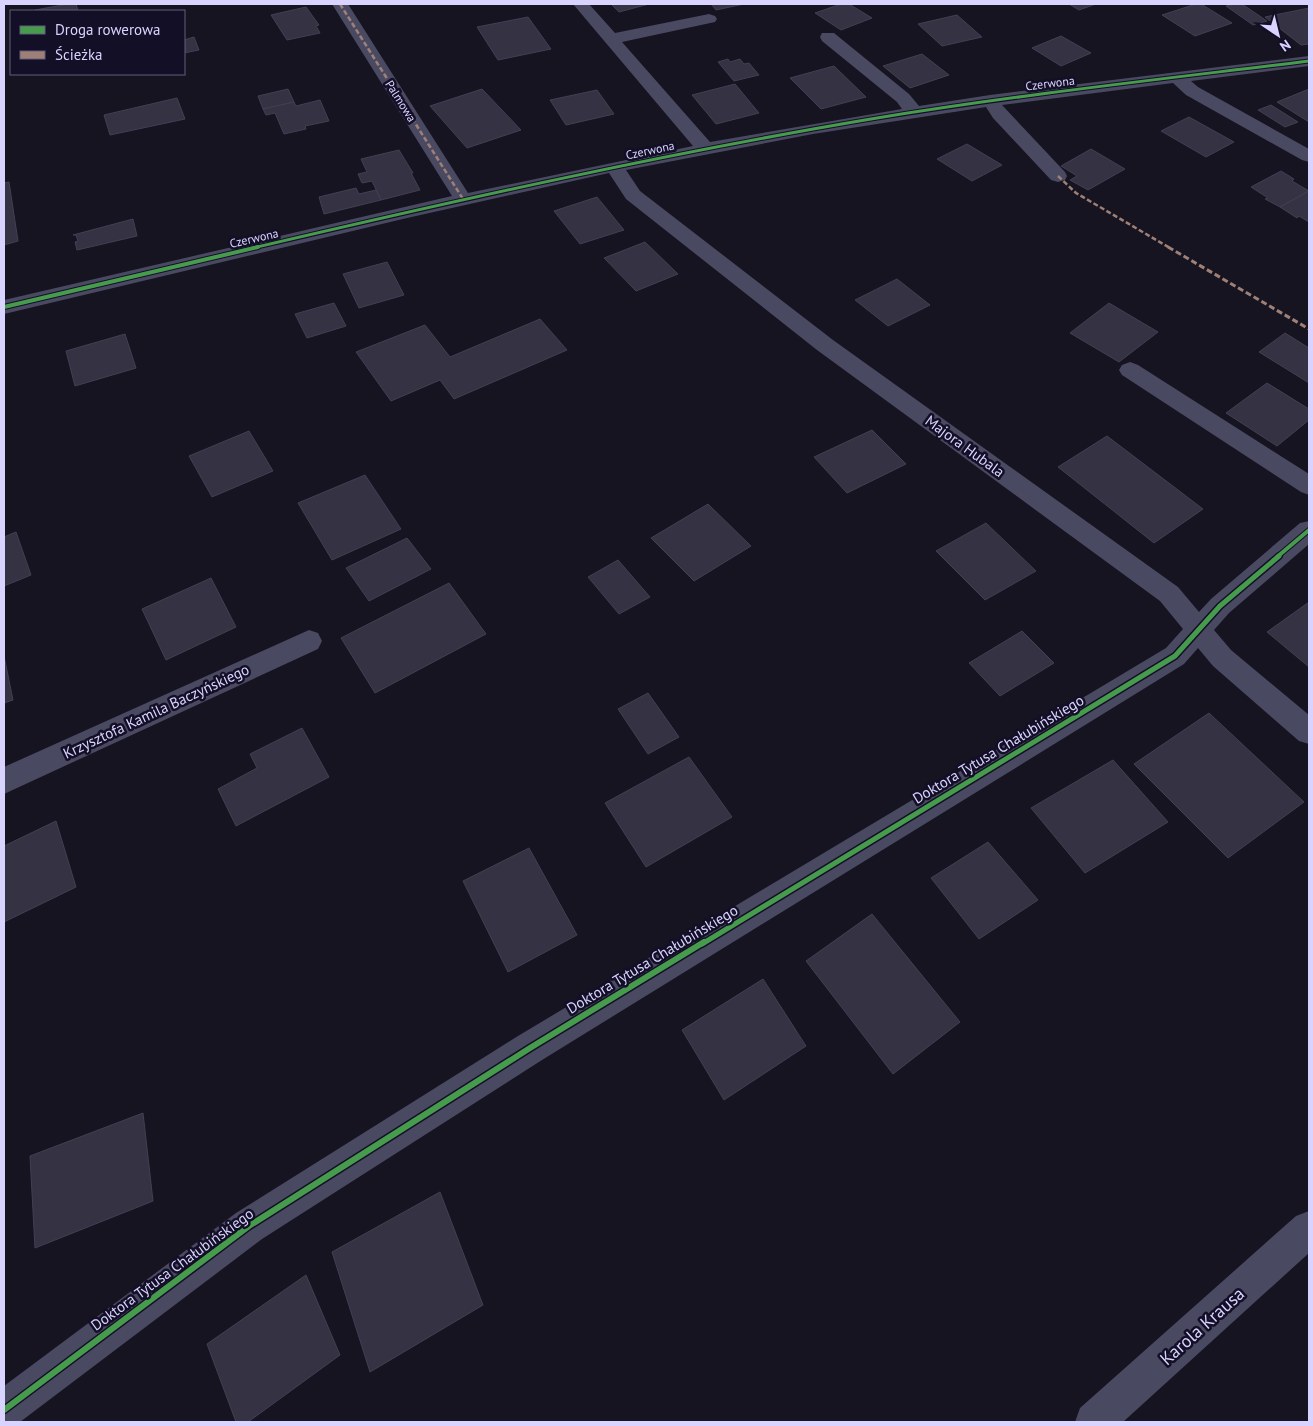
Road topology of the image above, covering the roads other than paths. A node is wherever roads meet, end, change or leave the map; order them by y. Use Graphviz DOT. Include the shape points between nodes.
graph roads {
  1 [pos="340,4"];
  2 [pos="581,4"];
  3 [pos="709,19"];
  4 [pos="828,36"];
  5 [pos="611,39"];
  6 [pos="1309,61"];
  7 [pos="1177,77"];
  8 [pos="990,100"];
  9 [pos="914,112"];
  10 [pos="706,149"];
  11 [pos="1309,156"];
  12 [pos="614,168"];
  13 [pos="1058,176"];
  14 [pos="463,199"];
  15 [pos="4,307"];
  16 [pos="1130,370"];
  17 [pos="1309,486"];
  18 [pos="1309,530"];
  19 [pos="1199,630"];
  20 [pos="309,640"];
  21 [pos="1309,732"];
  22 [pos="4,781"];
  23 [pos="1309,1229"];
  24 [pos="4,1410"];
  25 [pos="1094,1422"];
  1 -- 14 [label="street, Palmowa"];
  2 -- 5 [label="street"];
  3 -- 5 [label="street"];
  4 -- 9 [label="street" via="903,98"];
  5 -- 10 [label="street"];
  6 -- 7 [label="street, Czerwona"];
  7 -- 8 [label="street, Czerwona"];
  7 -- 11 [label="street" via="1192,91"];
  8 -- 9 [label="street, Czerwona"];
  8 -- 13 [label="street" via="999,114"];
  9 -- 10 [label="street, Czerwona"];
  10 -- 12 [label="street, Czerwona"];
  12 -- 14 [label="street, Czerwona"];
  12 -- 19 [label="street, Majora Hubala" via="633,195 825,345 1169,594"];
  14 -- 15 [label="street, Czerwona"];
  16 -- 17 [label="street"];
  18 -- 19 [label="street, Doktora Tytusa Chałubińskiego" via="1220,606"];
  19 -- 21 [label="street, Majora Hubala" via="1222,658"];
  19 -- 24 [label="street, Doktora Tytusa Chałubińskiego" via="1175,656 530,1048 249,1226"];
  20 -- 22 [label="street, Krzysztofa Kamila Baczyńskiego"];
  23 -- 25 [label="street, Karola Krausa"];
}
